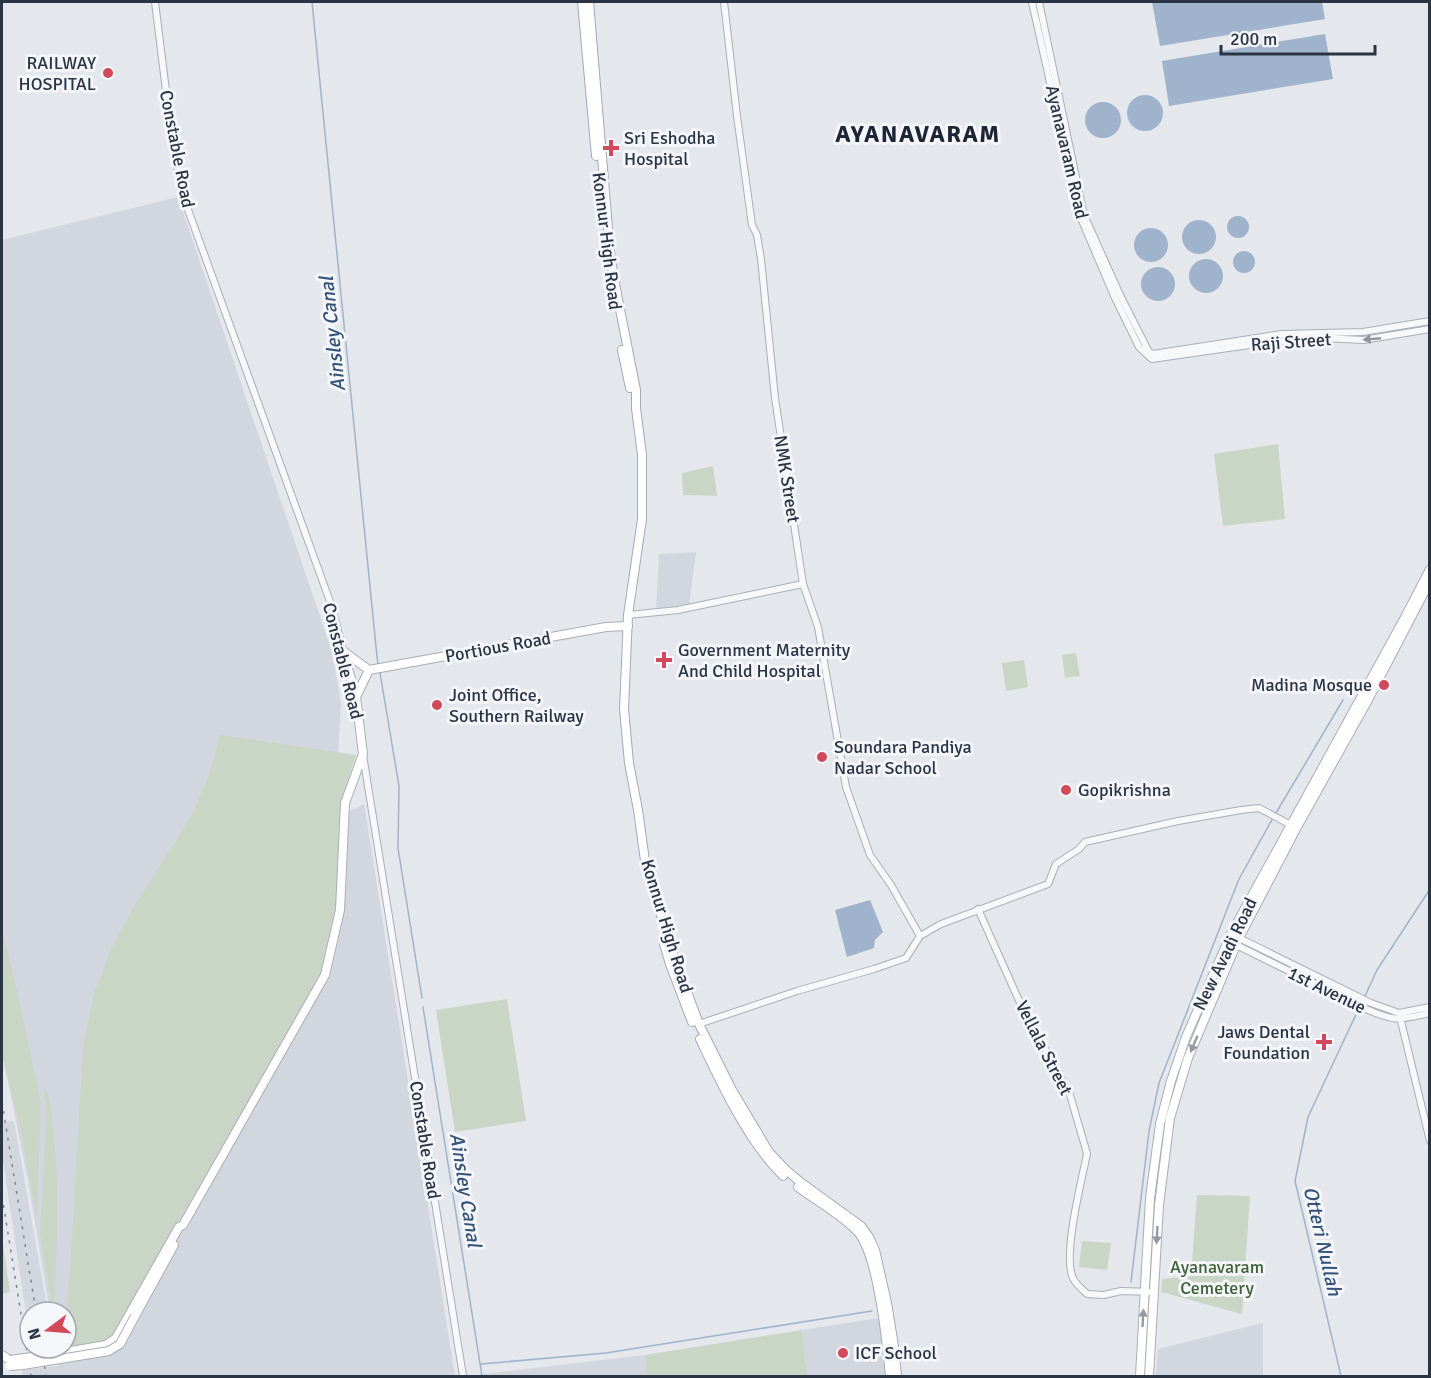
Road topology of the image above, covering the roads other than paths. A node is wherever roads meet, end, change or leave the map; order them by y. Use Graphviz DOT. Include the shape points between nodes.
graph roads {
  1 [pos="155,2"];
  2 [pos="582,2"];
  3 [pos="589,2"];
  4 [pos="724,2"];
  5 [pos="1032,2"];
  6 [pos="1039,2"];
  7 [pos="1430,321"];
  8 [pos="1430,329"];
  9 [pos="1152,357"];
  10 [pos="636,408"];
  11 [pos="1430,569"];
  12 [pos="1430,581"];
  13 [pos="803,584"];
  14 [pos="628,615"];
  15 [pos="627,626"];
  16 [pos="343,651"];
  17 [pos="369,670"];
  18 [pos="356,697"];
  19 [pos="363,754"];
  20 [pos="1292,825"];
  21 [pos="646,868"];
  22 [pos="978,909"];
  23 [pos="920,936"];
  24 [pos="1229,937"];
  25 [pos="1238,941"];
  26 [pos="1430,1007"];
  27 [pos="1430,1013"];
  28 [pos="1400,1017"];
  29 [pos="699,1024"];
  30 [pos="1430,1141"];
  31 [pos="1149,1292"];
  32 [pos="131,1317"];
  33 [pos="2,1355"];
  34 [pos="7,1363"];
  35 [pos="463,1377"];
  36 [pos="890,1377"];
  37 [pos="897,1377"];
  38 [pos="1140,1377"];
  39 [pos="1149,1377"];
  1 -- 16 [label="street, Constable Road" via="182,193 332,607"];
  2 -- 10 [label="main road, Konnur High Road" via="606,263"];
  3 -- 10 [label="main road, Konnur High Road" via="610,252"];
  4 -- 13 [label="street, NMK Street"];
  5 -- 9 [label="street, Ayanavaram Road" via="1080,216 1139,347"];
  6 -- 9 [label="street, Ayanavaram Road" via="1084,214"];
  7 -- 9 [label="street, Raji Street" via="1363,332 1282,334"];
  8 -- 9 [label="street, Raji Street, one-way" via="1363,340 1323,338"];
  10 -- 14 [label="main road, Konnur High Road" via="642,455 642,519"];
  11 -- 20 [label="main road, New Avadi Road"];
  12 -- 25 [label="main road, New Avadi Road"];
  13 -- 14 [label="street" via="696,607"];
  13 -- 23 [label="street, NMK Street" via="818,627 846,787 870,855"];
  14 -- 15 [label="main road, Konnur High Road"];
  15 -- 17 [label="main road, Portious Road"];
  15 -- 21 [label="main road, Konnur High Road" via="624,709"];
  16 -- 17 [label="main road"];
  16 -- 18 [label="main road, Constable Road"];
  17 -- 18 [label="main road"];
  18 -- 19 [label="main road, Constable Road"];
  19 -- 32 [label="main road" via="345,803 340,910 325,975"];
  19 -- 35 [label="street, Constable Road"];
  20 -- 22 [label="street" via="1259,808 1178,820 1085,842 1056,864 1048,884"];
  20 -- 24 [label="main road, New Avadi Road"];
  21 -- 29 [label="main road, Konnur High Road"];
  21 -- 36 [label="main road" via="648,890 688,1013 757,1146 785,1177 859,1234 867,1249 877,1285"];
  22 -- 23 [label="street"];
  22 -- 31 [label="street, Vellala Street" via="1030,1025 1070,1095 1087,1154 1070,1243 1072,1279 1087,1294"];
  23 -- 29 [label="street" via="906,958"];
  24 -- 25 [label="street, 1st Avenue"];
  24 -- 31 [label="main road, New Avadi Road" via="1186,1037 1160,1124 1150,1198"];
  25 -- 28 [label="street, 1st Avenue" via="1386,1018"];
  25 -- 31 [label="main road, New Avadi Road, one-way" via="1188,1058 1170,1118"];
  26 -- 28 [label="street, 1st Avenue"];
  27 -- 28 [label="street, 1st Avenue"];
  28 -- 30 [label="street"];
  29 -- 37 [label="main road, Konnur High Road" via="769,1152 785,1169 861,1226 869,1237 887,1303"];
  38 -- 31 [label="main road, New Avadi Road, one-way"];
  31 -- 39 [label="main road, New Avadi Road"];
  32 -- 34 [label="main road, bridge" via="110,1343"];
  32 -- 34 [label="main road, bridge" via="120,1344 109,1350 23,1365"];
  33 -- 34 [label="main road"];
}
